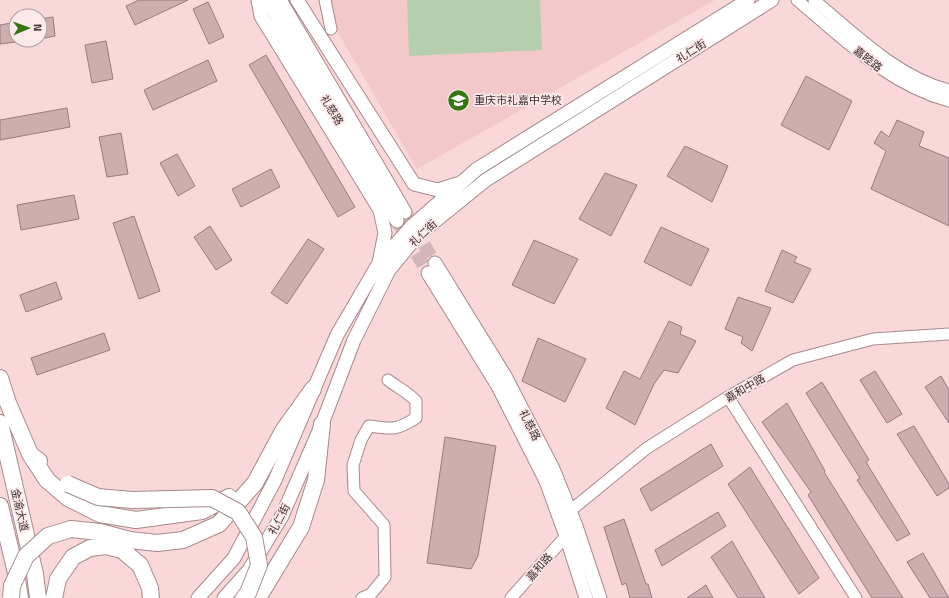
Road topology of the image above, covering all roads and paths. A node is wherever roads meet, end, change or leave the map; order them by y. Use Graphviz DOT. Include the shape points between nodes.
graph roads {
  1 [pos="258,0"];
  2 [pos="267,0"];
  3 [pos="280,0"];
  4 [pos="297,0"];
  5 [pos="324,0"];
  6 [pos="748,0"];
  7 [pos="772,0"];
  8 [pos="797,0"];
  9 [pos="814,0"];
  10 [pos="331,29"];
  11 [pos="949,90"];
  12 [pos="949,101"];
  13 [pos="461,183"];
  14 [pos="379,263"];
  15 [pos="949,334"];
  16 [pos="0,378"];
  17 [pos="388,380"];
  18 [pos="313,389"];
  19 [pos="728,397"];
  20 [pos="0,423"];
  21 [pos="322,424"];
  22 [pos="30,454"];
  23 [pos="255,483"];
  24 [pos="0,506"];
  25 [pos="570,511"];
  26 [pos="566,536"];
  27 [pos="10,598"];
  28 [pos="20,598"];
  29 [pos="38,598"];
  30 [pos="54,598"];
  31 [pos="151,598"];
  32 [pos="198,598"];
  33 [pos="224,598"];
  34 [pos="244,598"];
  35 [pos="258,598"];
  36 [pos="362,598"];
  37 [pos="511,598"];
  38 [pos="586,598"];
  39 [pos="600,598"];
  40 [pos="856,598"];
  1 -- 14 [label="main road" via="261,16 380,210 385,233"];
  2 -- 3 [label="main road, 礼慈路" via="401,216"];
  4 -- 13 [label="main road" via="414,184 438,190"];
  5 -- 10 [label="street"];
  6 -- 13 [label="main road, 礼仁街" via="477,169"];
  7 -- 21 [label="main road, 礼仁街" via="486,180 418,235 389,270 354,340"];
  8 -- 12 [label="street, 嘉睦路" via="872,63 894,78 918,91"];
  9 -- 11 [label="street, 嘉睦路" via="901,69 923,81"];
  13 -- 14 [label="main road, 礼仁街" via="411,227"];
  14 -- 18 [label="main road, 礼仁街" via="337,335"];
  15 -- 19 [label="street, 嘉和中路" via="873,339 793,360"];
  16 -- 22 [label="highway"];
  17 -- 36 [label="street" via="416,401 416,418 393,429 369,426 353,464 354,491 384,525 384,577 371,594"];
  18 -- 23 [label="highway" via="283,431"];
  18 -- 32 [label="main road, 礼仁街" via="275,480 234,558"];
  19 -- 25 [label="street, 嘉和中路" via="647,448"];
  19 -- 40 [label="street"];
  20 -- 29 [label="highway, 金渝大道" via="35,574"];
  21 -- 33 [label="main road, 礼仁街" via="282,516 249,570"];
  21 -- 35 [label="highway" via="316,480 301,527"];
  22 -- 23 [label="highway" via="47,480 68,498 100,514 136,520 202,510"];
  22 -- 34 [label="highway, bridge" via="68,484 98,497 132,500 212,498 238,512 254,537 259,565"];
  23 -- 27 [label="highway, bridge" via="219,524 183,540 156,543 72,529 48,536 26,556 12,586"];
  24 -- 28 [label="highway, 金渝大道"];
  25 -- 26 [label="main road, 礼慈路" via="553,468 505,376 432,268 498,386 546,481"];
  25 -- 39 [label="main road, 礼慈路"];
  26 -- 37 [label="street, 嘉和路"];
  26 -- 38 [label="main road, 礼慈路"];
  30 -- 31 [label="highway" via="58,579 74,558 90,548 106,546 122,550 140,565 150,588"];
}
